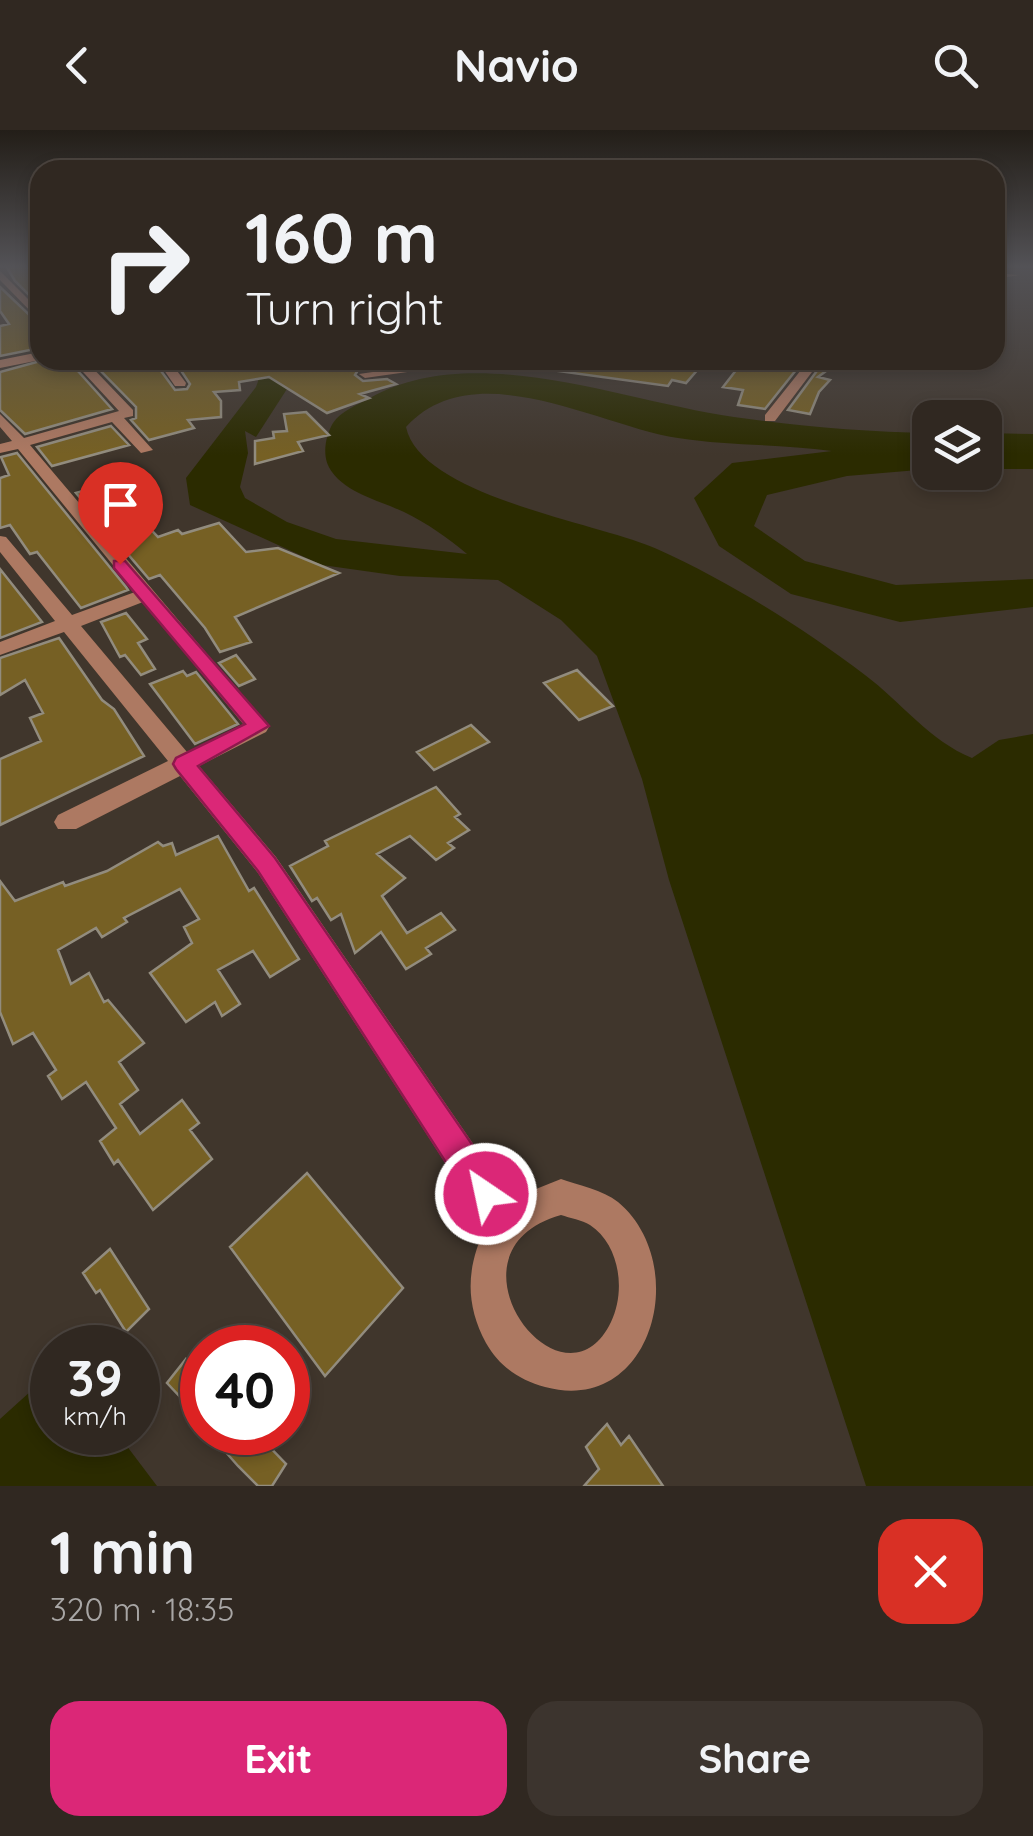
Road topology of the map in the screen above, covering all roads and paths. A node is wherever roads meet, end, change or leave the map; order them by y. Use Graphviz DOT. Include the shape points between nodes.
graph roads {
  1 [pos="30,358"];
  2 [pos="0,364"];
  3 [pos="86,370"];
  4 [pos="170,370"];
  5 [pos="400,370"];
  6 [pos="803,370"];
  7 [pos="365,374"];
  8 [pos="180,383"];
  9 [pos="122,415"];
  10 [pos="0,418"];
  11 [pos="770,418"];
  12 [pos="20,443"];
  13 [pos="0,449"];
  14 [pos="146,450"];
  15 [pos="0,541"];
  16 [pos="144,594"];
  17 [pos="66,624"];
  18 [pos="0,649"];
  19 [pos="184,764"];
  20 [pos="66,822"];
  21 [pos="506,1225"];
  1 -- 2 [label="street"];
  3 -- 9 [label="street"];
  4 -- 8 [label="street"];
  5 -- 7 [label="street"];
  6 -- 11 [label="street"];
  9 -- 12 [label="street"];
  9 -- 14 [label="street"];
  10 -- 12 [label="street"];
  12 -- 13 [label="street"];
  12 -- 16 [label="street"];
  15 -- 17 [label="street"];
  16 -- 17 [label="street"];
  16 -- 19 [label="street" via="258,726"];
  17 -- 18 [label="street"];
  17 -- 19 [label="street"];
  19 -- 20 [label="street"];
  19 -- 21 [label="street" via="267,864"];
  21 -- 21 [label="street" via="492,1256 488,1293 506,1340 524,1358 568,1374 611,1357 637,1316 640,1290 634,1254 617,1223 600,1208 561,1196 541,1200"];
}
